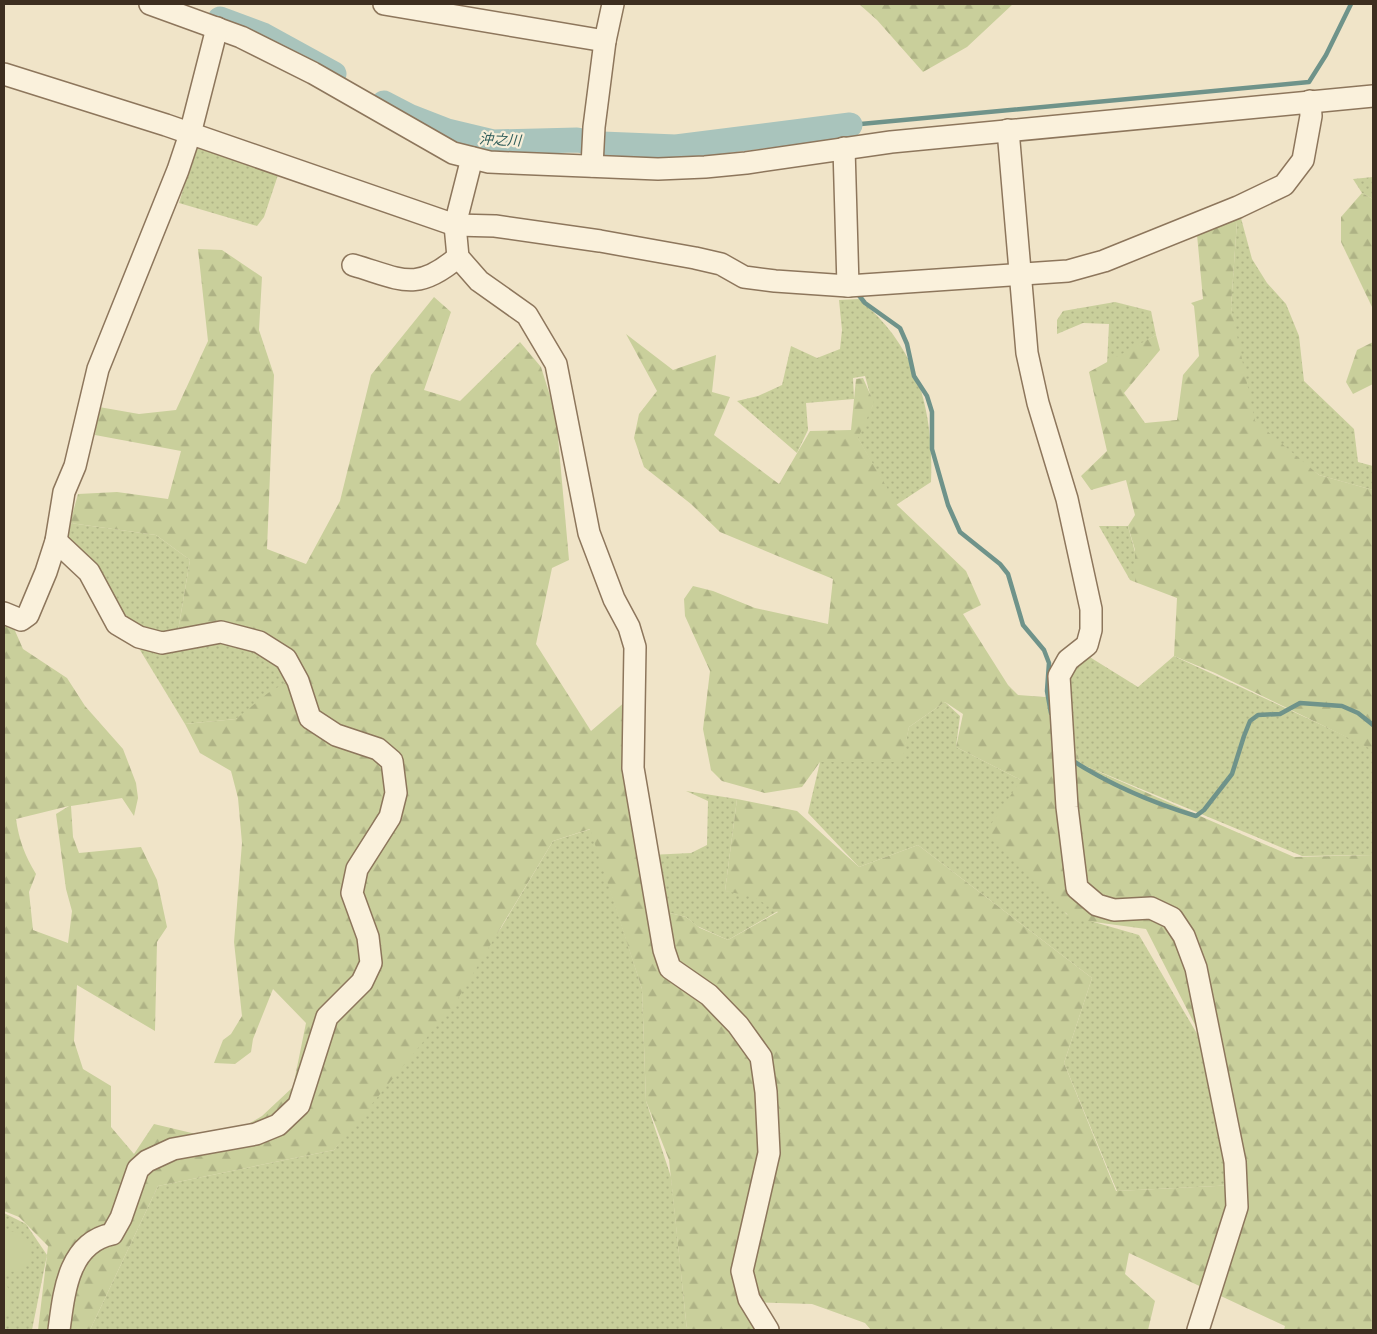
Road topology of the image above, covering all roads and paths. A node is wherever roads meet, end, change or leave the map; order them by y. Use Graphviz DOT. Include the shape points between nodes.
graph roads {
  1 [pos="150,4"];
  2 [pos="384,4"];
  3 [pos="613,4"];
  4 [pos="218,28"];
  5 [pos="605,41"];
  6 [pos="4,74"];
  7 [pos="1373,96"];
  8 [pos="1310,101"];
  9 [pos="1008,130"];
  10 [pos="190,134"];
  11 [pos="844,148"];
  12 [pos="472,158"];
  13 [pos="592,166"];
  14 [pos="455,224"];
  15 [pos="458,257"];
  16 [pos="353,265"];
  17 [pos="1022,272"];
  18 [pos="848,286"];
  19 [pos="56,541"];
  20 [pos="4,613"];
  21 [pos="60,1330"];
  22 [pos="768,1330"];
  23 [pos="1198,1330"];
  1 -- 4 [label="street"];
  2 -- 5 [label="street"];
  3 -- 5 [label="street"];
  4 -- 10 [label="street"];
  4 -- 12 [label="street" via="312,73 453,153"];
  5 -- 13 [label="street"];
  6 -- 10 [label="street"];
  7 -- 8 [label="street"];
  8 -- 9 [label="street"];
  8 -- 17 [label="street" via="1311,116 1303,160 1284,185 1238,208 1104,261 1068,271"];
  9 -- 11 [label="street"];
  9 -- 17 [label="street"];
  10 -- 14 [label="street"];
  10 -- 19 [label="street" via="98,369 75,466 64,492"];
  11 -- 13 [label="street" via="705,167"];
  11 -- 18 [label="street"];
  12 -- 13 [label="street" via="512,164"];
  12 -- 14 [label="street"];
  14 -- 15 [label="street"];
  14 -- 18 [label="street" via="495,226 695,258 721,264 744,277"];
  15 -- 16 [label="street" via="439,274 408,281"];
  15 -- 22 [label="street" via="480,281 527,314 556,364 589,533 635,647 633,768 663,945 670,968 708,995 738,1025 760,1057 766,1092 768,1152 742,1271 749,1299"];
  17 -- 18 [label="street"];
  17 -- 23 [label="street" via="1028,353 1038,403 1067,499 1091,609 1087,645 1068,660 1058,676 1067,807 1077,888 1097,905 1114,910 1151,908 1172,918 1184,936 1198,975 1235,1162 1237,1207"];
  19 -- 20 [label="street" via="28,615 21,620"];
  19 -- 21 [label="street" via="89,572 117,624 139,637 162,643 221,632 259,642 286,659 298,681 310,718 336,735 378,750 392,761 396,793 390,817 357,869 352,893 368,937 371,963 362,982 327,1017 299,1105 278,1125 256,1134 173,1149 138,1169 122,1218 112,1234 101,1236 83,1249 66,1282"];
}
